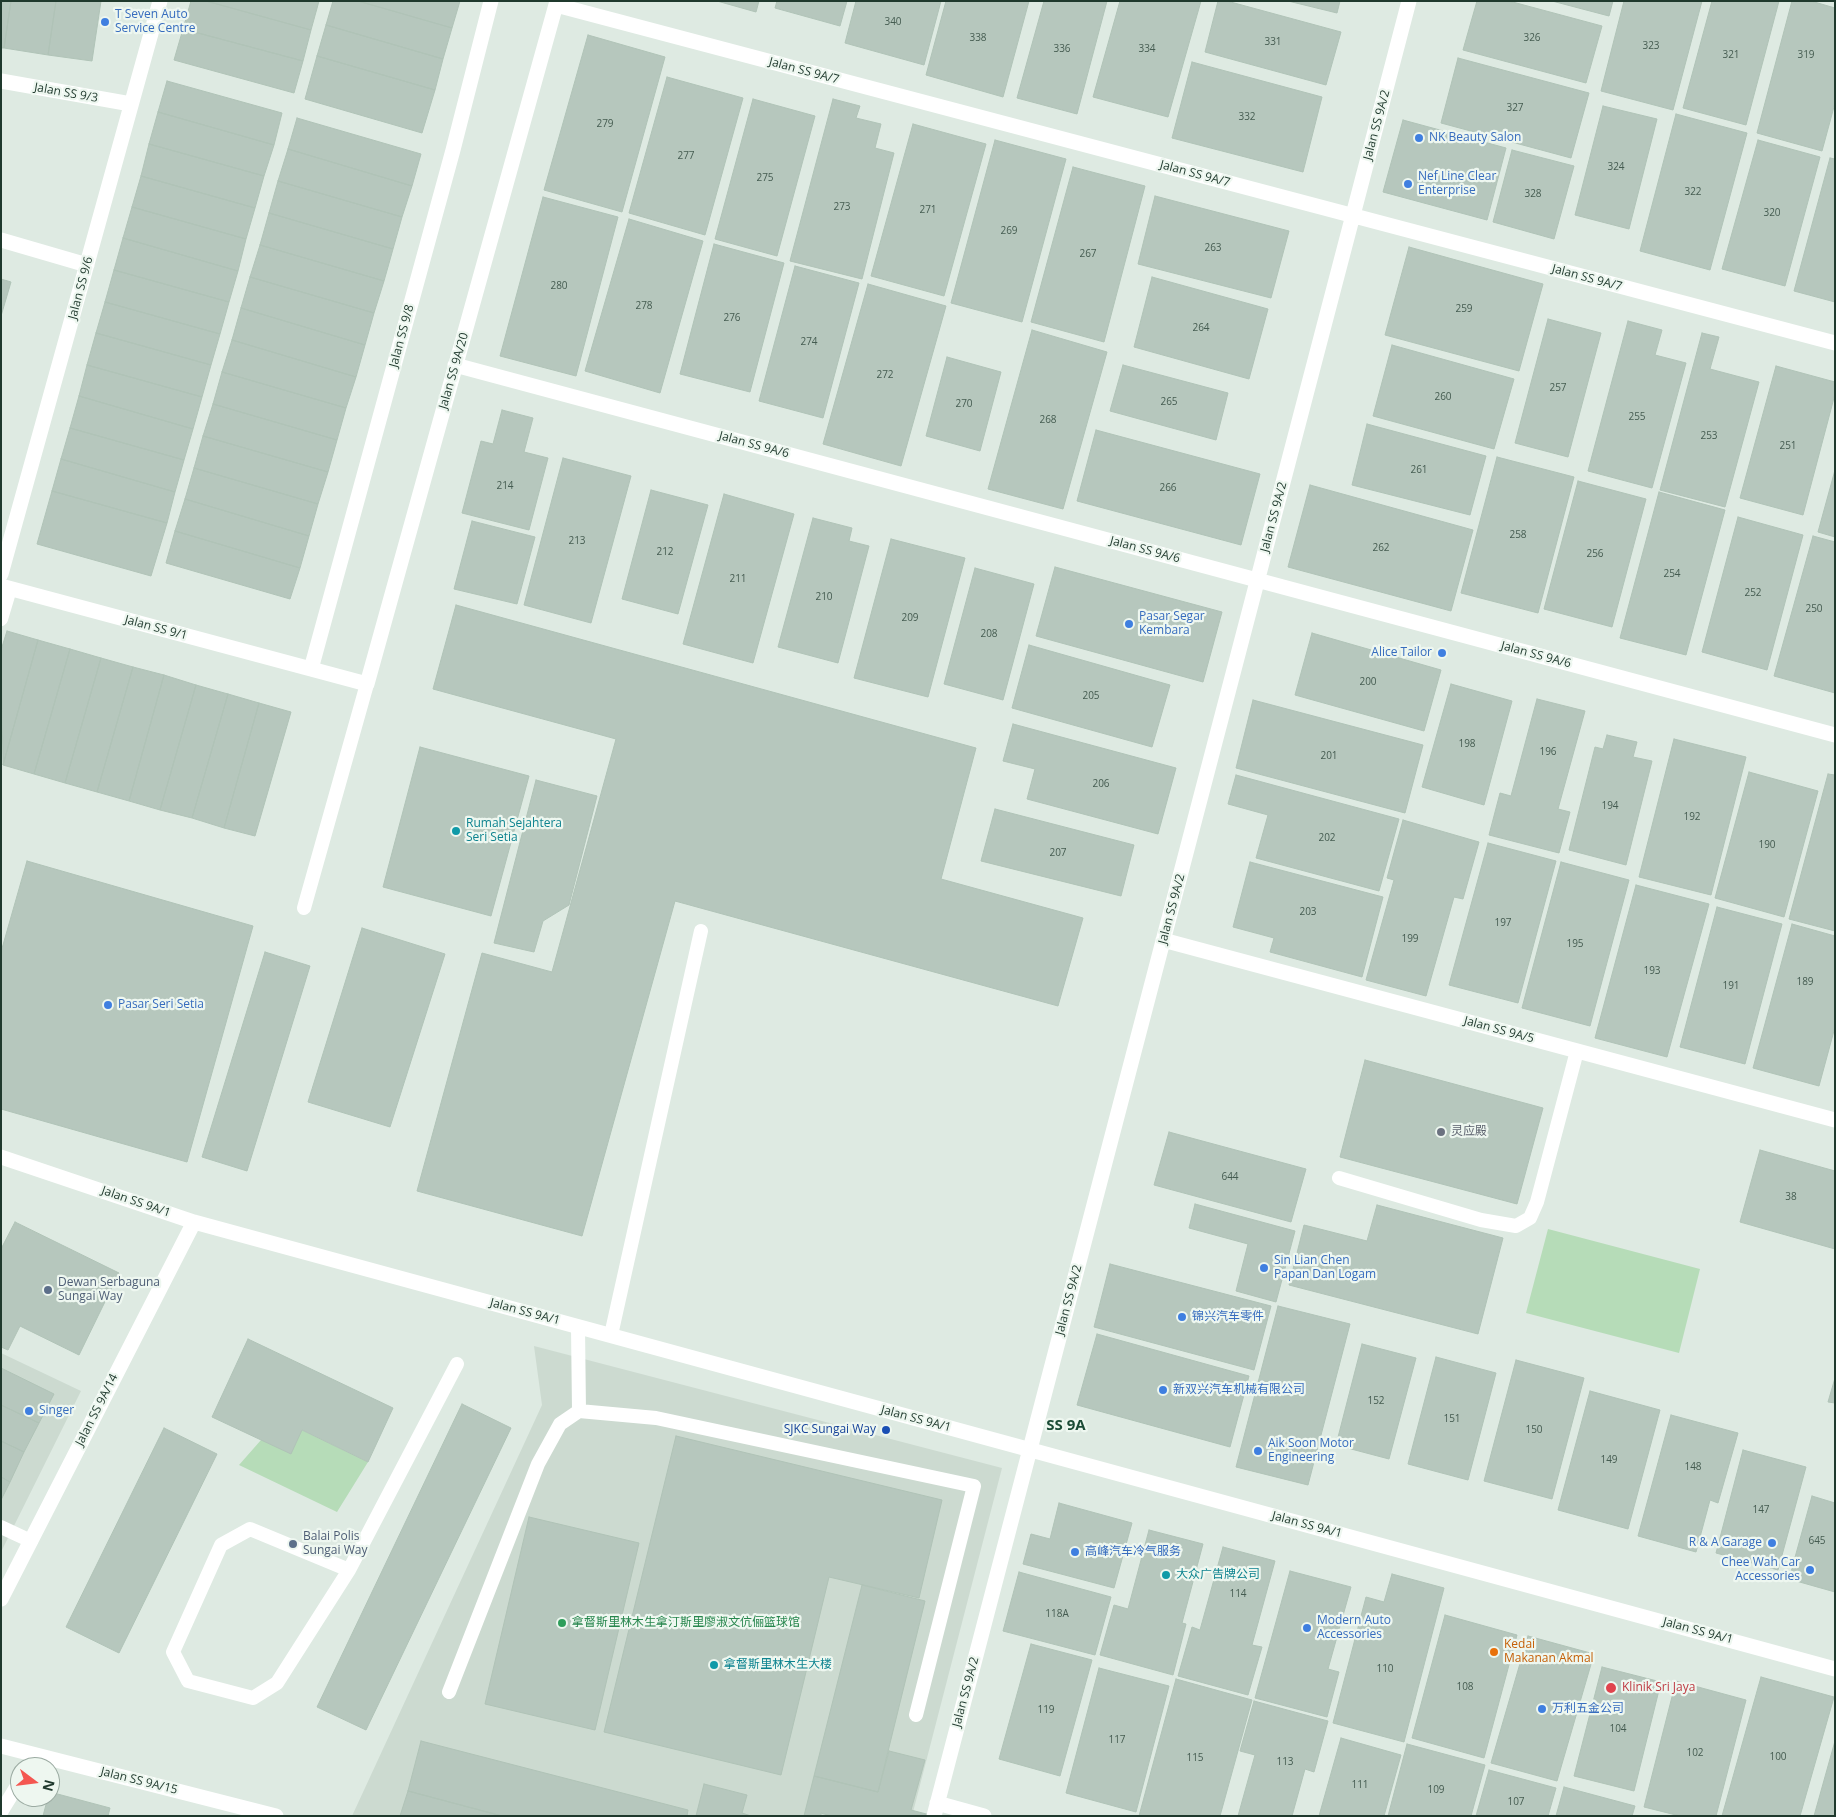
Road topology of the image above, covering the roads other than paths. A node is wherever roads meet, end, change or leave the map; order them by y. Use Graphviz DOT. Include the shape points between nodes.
graph roads {
  1 [pos="160,1"];
  2 [pos="491,1"];
  3 [pos="1410,1"];
  4 [pos="557,3"];
  5 [pos="1,81"];
  6 [pos="131,104"];
  7 [pos="1353,216"];
  8 [pos="1,240"];
  9 [pos="87,265"];
  10 [pos="1835,343"];
  11 [pos="455,365"];
  12 [pos="1,574"];
  13 [pos="1257,580"];
  14 [pos="6,588"];
  15 [pos="1,619"];
  16 [pos="310,669"];
  17 [pos="367,684"];
  18 [pos="1835,735"];
  19 [pos="304,908"];
  20 [pos="701,932"];
  21 [pos="1163,940"];
  22 [pos="1577,1051"];
  23 [pos="1835,1120"];
  24 [pos="1,1157"];
  25 [pos="1339,1178"];
  26 [pos="194,1222"];
  27 [pos="578,1326"];
  28 [pos="611,1335"];
  29 [pos="457,1364"];
  30 [pos="579,1411"];
  31 [pos="1029,1449"];
  32 [pos="1,1527"];
  33 [pos="31,1540"];
  34 [pos="349,1570"];
  35 [pos="1,1598"];
  36 [pos="1835,1669"];
  37 [pos="450,1692"];
  38 [pos="916,1715"];
  39 [pos="1,1746"];
  40 [pos="24,1757"];
  41 [pos="60,1767"];
  42 [pos="10,1797"];
  43 [pos="935,1809"];
  44 [pos="1,1812"];
  45 [pos="276,1816"];
  46 [pos="984,1816"];
  1 -- 6 [label="street, Jalan SS 9/6"];
  2 -- 16 [label="street, Jalan SS 9/8"];
  3 -- 7 [label="street, Jalan SS 9A/2"];
  4 -- 7 [label="street, Jalan SS 9A/7"];
  4 -- 11 [label="street, Jalan SS 9A/20"];
  5 -- 6 [label="street, Jalan SS 9/3"];
  6 -- 9 [label="street, Jalan SS 9/6"];
  7 -- 10 [label="street, Jalan SS 9A/7"];
  7 -- 13 [label="street, Jalan SS 9A/2"];
  8 -- 9 [label="street"];
  9 -- 12 [label="street, Jalan SS 9/6"];
  11 -- 13 [label="street, Jalan SS 9A/6"];
  11 -- 17 [label="street, Jalan SS 9A/20"];
  13 -- 18 [label="street, Jalan SS 9A/6"];
  13 -- 21 [label="street, Jalan SS 9A/2"];
  14 -- 15 [label="lane"];
  14 -- 16 [label="street, Jalan SS 9/1"];
  16 -- 17 [label="street"];
  17 -- 19 [label="lane"];
  20 -- 28 [label="lane"];
  21 -- 22 [label="street, Jalan SS 9A/5"];
  21 -- 31 [label="street, Jalan SS 9A/2"];
  22 -- 23 [label="street, Jalan SS 9A/5"];
  22 -- 25 [label="lane" via="1537,1202 1530,1218 1516,1226 1481,1220"];
  24 -- 26 [label="street, Jalan SS 9A/1"];
  26 -- 27 [label="street, Jalan SS 9A/1"];
  26 -- 33 [label="street, Jalan SS 9A/14"];
  27 -- 28 [label="street, Jalan SS 9A/1"];
  27 -- 30 [label="lane"];
  28 -- 31 [label="street, Jalan SS 9A/1"];
  29 -- 34 [label="lane"];
  30 -- 37 [label="lane" via="560,1424 538,1464"];
  30 -- 38 [label="lane" via="656,1418 974,1486"];
  31 -- 36 [label="street, Jalan SS 9A/1"];
  31 -- 43 [label="street, Jalan SS 9A/2"];
  32 -- 33 [label="lane"];
  33 -- 35 [label="street, Jalan SS 9A/14"];
  34 -- 34 [label="lane" via="277,1683 253,1698 188,1681 173,1652 221,1545 250,1529"];
  39 -- 40 [label="street, Jalan SS 9A/15"];
  41 -- 45 [label="street, Jalan SS 9A/15"];
  42 -- 44 [label="lane"];
  43 -- 46 [label="street"];
}
